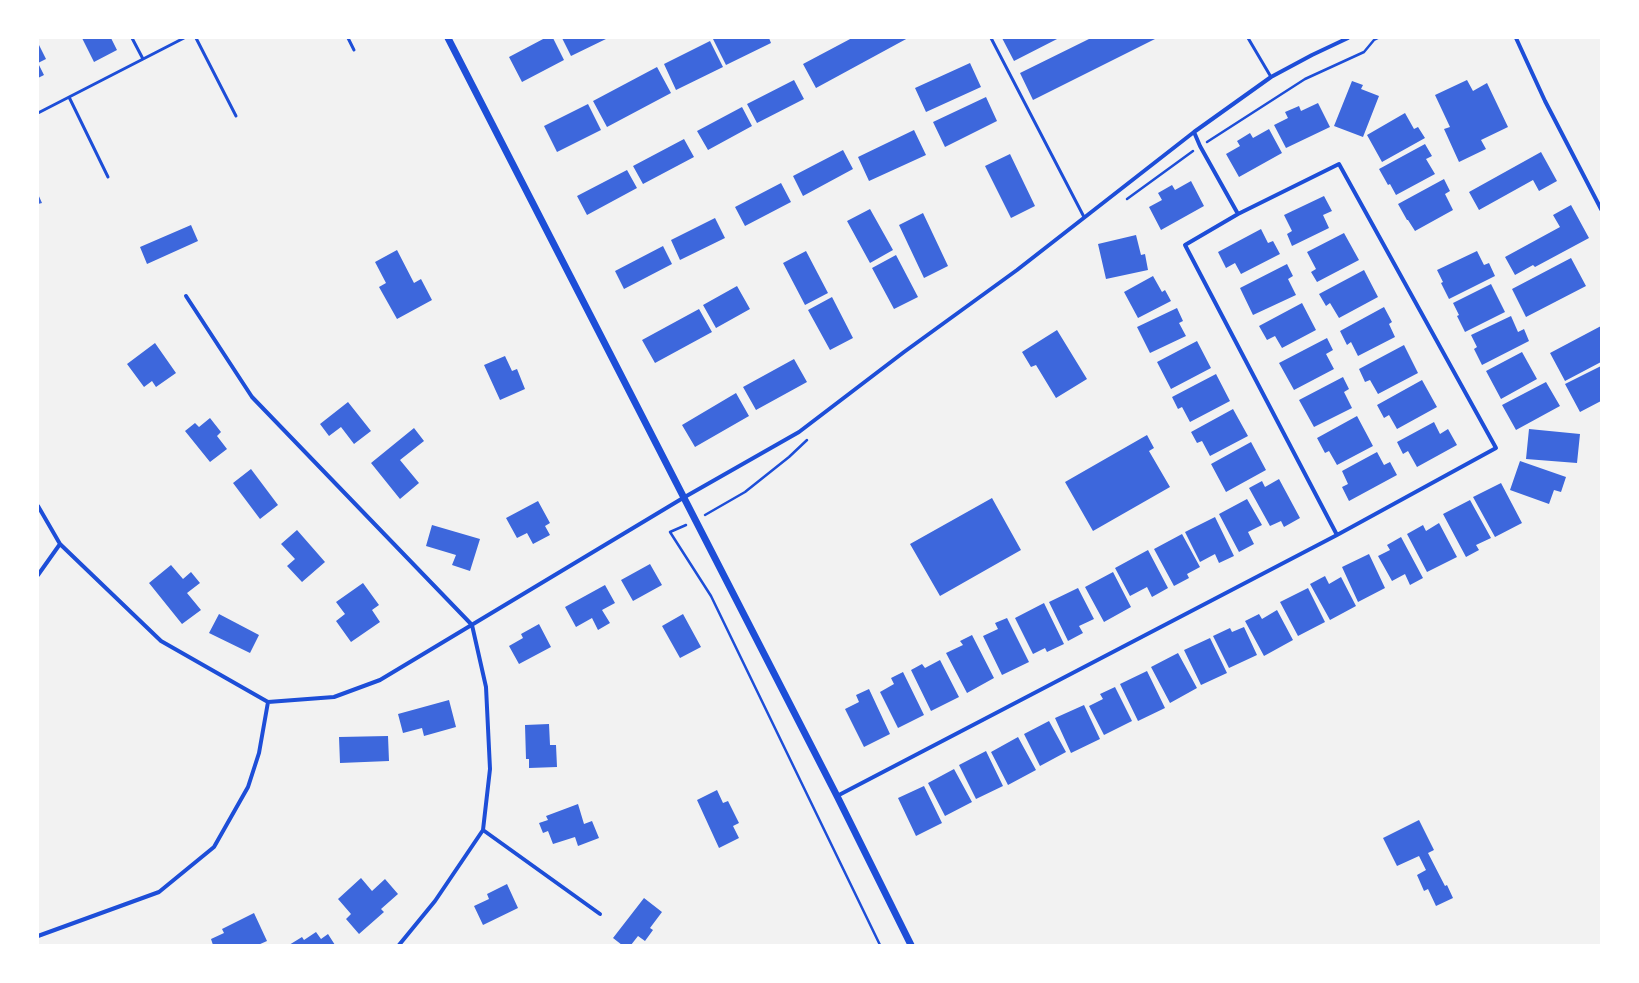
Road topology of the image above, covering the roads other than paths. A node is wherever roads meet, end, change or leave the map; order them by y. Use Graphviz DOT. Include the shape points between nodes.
graph roads {
  1 [pos="132,38"];
  2 [pos="184,38"];
  3 [pos="196,38"];
  4 [pos="348,38"];
  5 [pos="448,38"];
  6 [pos="991,38"];
  7 [pos="1248,38"];
  8 [pos="1348,38"];
  9 [pos="1516,38"];
  10 [pos="354,50"];
  11 [pos="143,59"];
  12 [pos="1272,77"];
  13 [pos="69,97"];
  14 [pos="38,113"];
  15 [pos="236,116"];
  16 [pos="1194,132"];
  17 [pos="108,178"];
  18 [pos="1601,209"];
  19 [pos="1238,214"];
  20 [pos="1084,217"];
  21 [pos="186,296"];
  22 [pos="683,498"];
  23 [pos="38,506"];
  24 [pos="1337,535"];
  25 [pos="60,544"];
  26 [pos="38,575"];
  27 [pos="472,625"];
  28 [pos="268,702"];
  29 [pos="837,796"];
  30 [pos="483,830"];
  31 [pos="600,914"];
  32 [pos="38,936"];
  33 [pos="399,945"];
  34 [pos="911,945"];
  1 -- 11 [label="lane"];
  2 -- 11 [label="lane"];
  3 -- 15 [label="lane"];
  4 -- 10 [label="lane"];
  5 -- 22 [label="street"];
  6 -- 20 [label="lane"];
  7 -- 12 [label="lane"];
  8 -- 12 [label="street"];
  9 -- 18 [label="street"];
  11 -- 13 [label="lane"];
  12 -- 16 [label="street"];
  13 -- 14 [label="lane"];
  13 -- 17 [label="lane"];
  16 -- 19 [label="street"];
  16 -- 20 [label="street"];
  19 -- 24 [label="street" via="1185,245"];
  19 -- 24 [label="street" via="1339,164 1496,448"];
  20 -- 22 [label="street" via="799,432"];
  21 -- 27 [label="street" via="252,397"];
  22 -- 27 [label="street"];
  22 -- 29 [label="street"];
  23 -- 25 [label="street"];
  24 -- 29 [label="street"];
  25 -- 26 [label="street"];
  25 -- 28 [label="street" via="161,641"];
  27 -- 28 [label="street" via="380,680 334,697"];
  27 -- 30 [label="street" via="486,687 490,769"];
  28 -- 32 [label="street" via="259,753 248,787 214,846 159,892"];
  29 -- 34 [label="street"];
  30 -- 31 [label="street"];
  30 -- 33 [label="street" via="435,901"];
}
